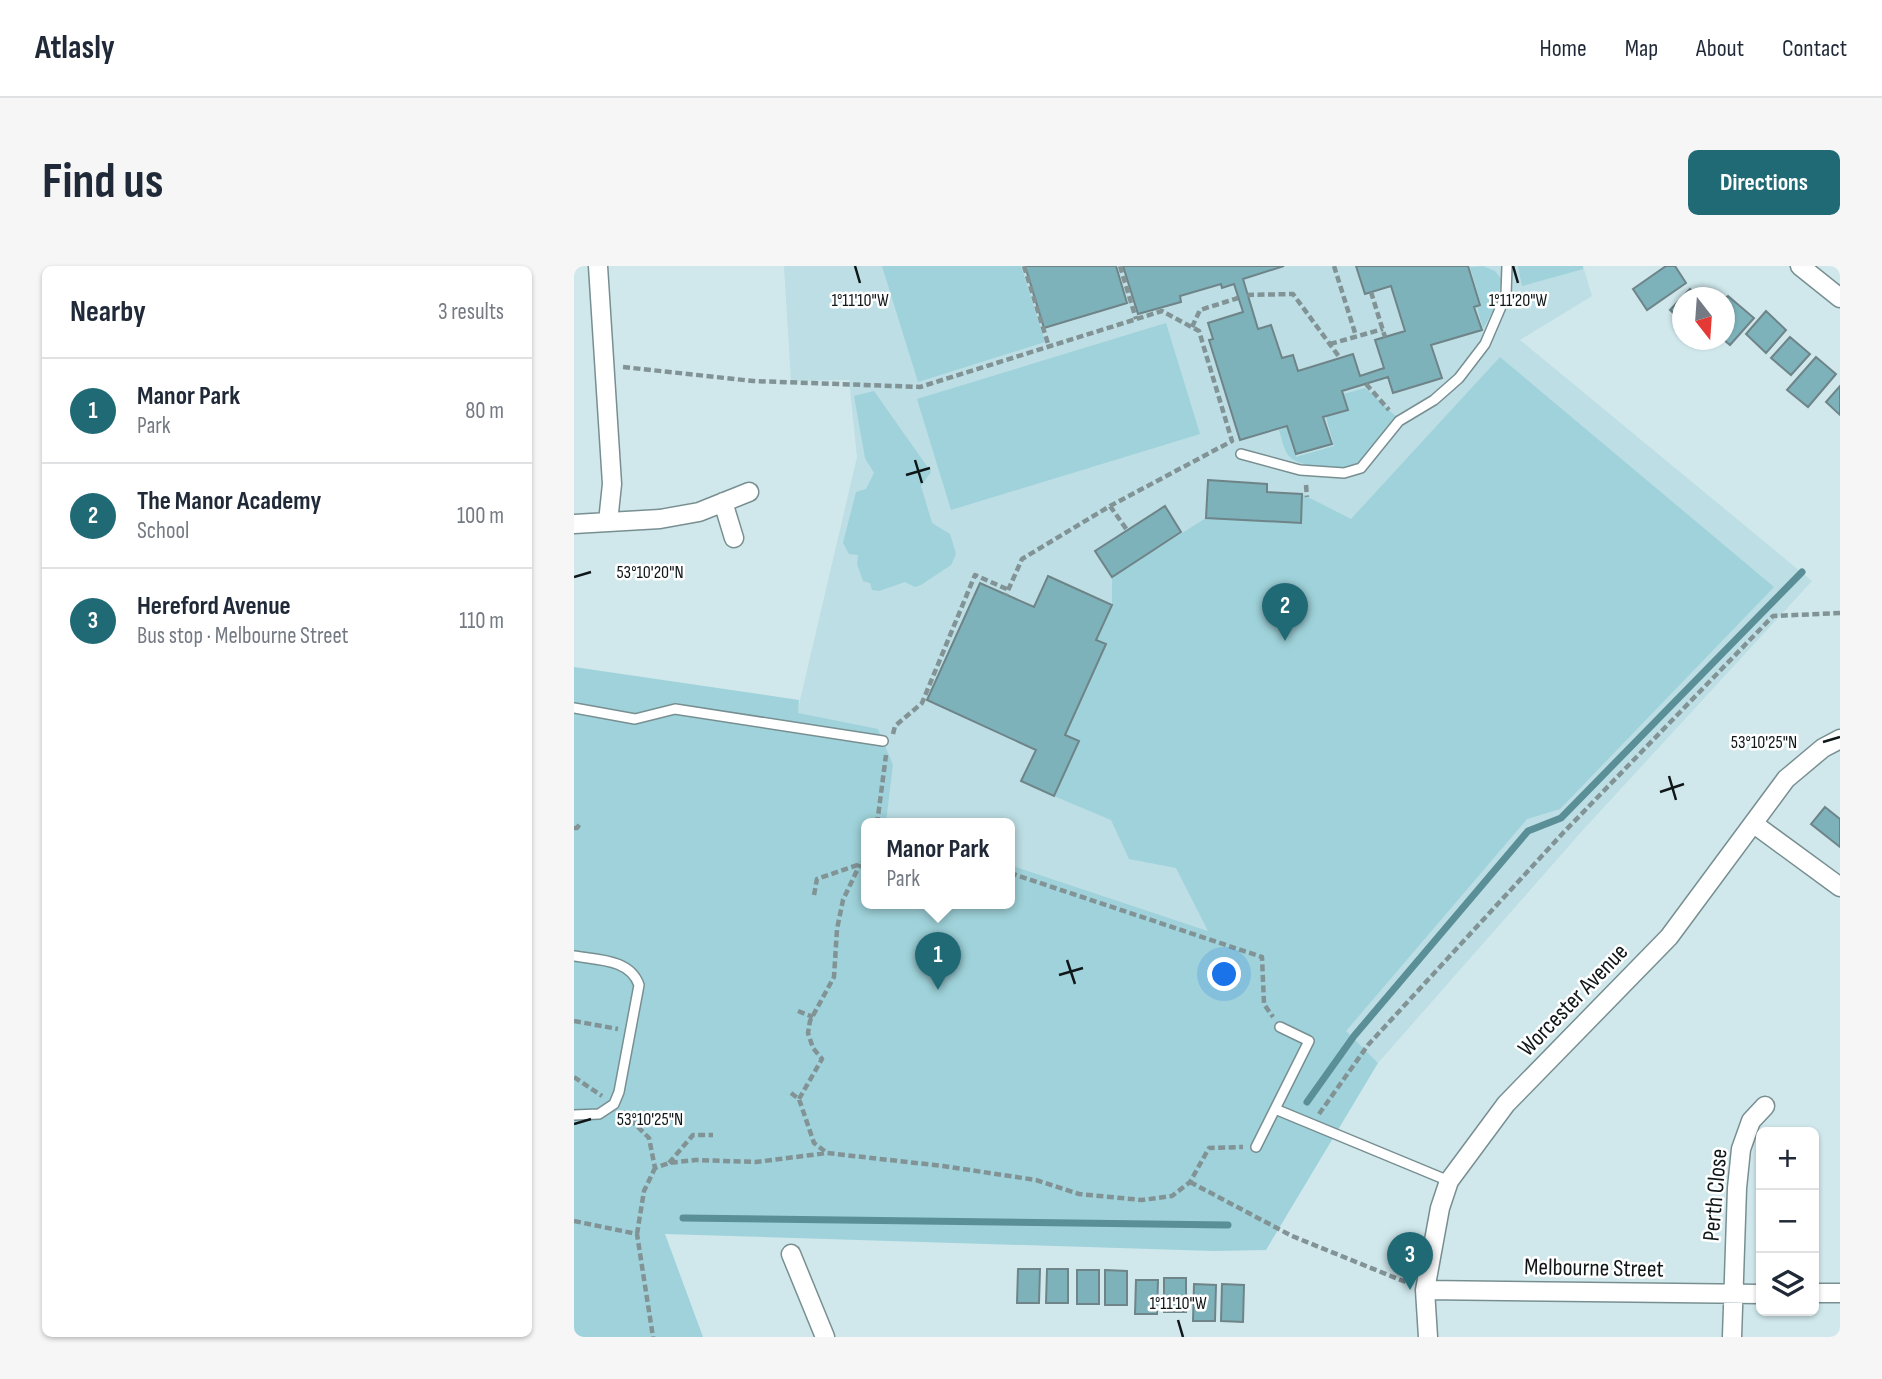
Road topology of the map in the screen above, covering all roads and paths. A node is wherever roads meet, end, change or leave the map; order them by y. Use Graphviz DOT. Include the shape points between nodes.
graph roads {
  1 [pos="598,266"];
  2 [pos="1024,266"];
  3 [pos="1120,266"];
  4 [pos="1334,266"];
  5 [pos="1507,266"];
  6 [pos="1801,266"];
  7 [pos="1371,292"];
  8 [pos="1248,295"];
  9 [pos="1238,298"];
  10 [pos="1840,298"];
  11 [pos="1136,319"];
  12 [pos="1192,327"];
  13 [pos="1383,329"];
  14 [pos="1356,336"];
  15 [pos="1385,337"];
  16 [pos="1330,344"];
  17 [pos="1049,347"];
  18 [pos="1340,358"];
  19 [pos="604,365"];
  20 [pos="1366,384"];
  21 [pos="1399,421"];
  22 [pos="1241,454"];
  23 [pos="749,492"];
  24 [pos="723,502"];
  25 [pos="1110,506"];
  26 [pos="608,522"];
  27 [pos="574,524"];
  28 [pos="1127,530"];
  29 [pos="734,538"];
  30 [pos="1840,613"];
  31 [pos="574,708"];
  32 [pos="1840,739"];
  33 [pos="887,742"];
  34 [pos="887,754"];
  35 [pos="878,818"];
  36 [pos="581,822"];
  37 [pos="1754,824"];
  38 [pos="574,828"];
  39 [pos="860,864"];
  40 [pos="1015,875"];
  41 [pos="1840,887"];
  42 [pos="814,895"];
  43 [pos="574,956"];
  44 [pos="798,1011"];
  45 [pos="813,1017"];
  46 [pos="574,1021"];
  47 [pos="1280,1027"];
  48 [pos="631,1031"];
  49 [pos="574,1077"];
  50 [pos="791,1093"];
  51 [pos="799,1099"];
  52 [pos="614,1104"];
  53 [pos="1765,1106"];
  54 [pos="1275,1110"];
  55 [pos="574,1115"];
  56 [pos="1310,1124"];
  57 [pos="713,1135"];
  58 [pos="1256,1147"];
  59 [pos="827,1153"];
  60 [pos="669,1163"];
  61 [pos="655,1168"];
  62 [pos="1450,1181"];
  63 [pos="1191,1182"];
  64 [pos="574,1221"];
  65 [pos="637,1234"];
  66 [pos="791,1254"];
  67 [pos="1425,1290"];
  68 [pos="1819,1293"];
  69 [pos="1840,1293"];
  70 [pos="1756,1294"];
  71 [pos="1733,1295"];
  72 [pos="653,1337"];
  73 [pos="825,1337"];
  74 [pos="1428,1337"];
  75 [pos="1732,1337"];
  1 -- 19 [label="street"];
  2 -- 17 [label="path"];
  3 -- 11 [label="path"];
  4 -- 14 [label="path"];
  5 -- 21 [label="lane" via="1510,296 1485,344 1460,378"];
  6 -- 10 [label="street"];
  7 -- 13 [label="path"];
  8 -- 16 [label="path" via="1293,294"];
  9 -- 12 [label="path" via="1200,310"];
  11 -- 12 [label="path" via="1162,311"];
  11 -- 17 [label="path"];
  12 -- 25 [label="path" via="1199,331 1233,441"];
  13 -- 14 [label="path"];
  13 -- 15 [label="path"];
  14 -- 16 [label="path"];
  16 -- 18 [label="path"];
  17 -- 19 [label="path" via="920,387 753,381"];
  19 -- 26 [label="street" via="612,484"];
  20 -- 21 [label="path"];
  21 -- 22 [label="lane" via="1361,468 1344,473 1300,470"];
  23 -- 24 [label="street"];
  24 -- 26 [label="street" via="660,519"];
  24 -- 29 [label="street"];
  25 -- 28 [label="path"];
  25 -- 33 [label="path" via="1022,559 1007,593 975,575 922,703 895,726"];
  26 -- 27 [label="street"];
  30 -- 56 [label="path" via="1773,616 1563,833 1368,1045"];
  31 -- 33 [label="lane" via="635,719 675,709"];
  32 -- 37 [label="street, Worcester Avenue" via="1786,779"];
  34 -- 35 [label="path"];
  36 -- 38 [label="path"];
  37 -- 41 [label="street"];
  37 -- 62 [label="street, Worcester Avenue" via="1669,937 1506,1104"];
  39 -- 42 [label="path" via="817,879"];
  39 -- 45 [label="path" via="843,900 834,977"];
  40 -- 47 [label="path" via="1262,957 1264,1004"];
  43 -- 48 [label="lane" via="614,963 636,975 639,985"];
  44 -- 45 [label="path"];
  45 -- 51 [label="path" via="808,1033 822,1059"];
  46 -- 48 [label="path"];
  47 -- 54 [label="lane" via="1309,1041"];
  48 -- 52 [label="lane"];
  49 -- 52 [label="path"];
  50 -- 51 [label="path"];
  51 -- 59 [label="path" via="814,1143"];
  52 -- 55 [label="lane" via="599,1114"];
  52 -- 61 [label="path" via="649,1138"];
  53 -- 71 [label="street, Perth Close" via="1751,1121 1741,1149"];
  54 -- 56 [label="lane"];
  54 -- 58 [label="lane"];
  56 -- 62 [label="lane"];
  57 -- 60 [label="path" via="694,1135"];
  58 -- 63 [label="path" via="1209,1148"];
  59 -- 60 [label="path" via="756,1162"];
  59 -- 63 [label="path" via="943,1166 1036,1180 1079,1194 1142,1200 1172,1196"];
  60 -- 61 [label="path"];
  61 -- 65 [label="path" via="644,1191"];
  62 -- 67 [label="street, Worcester Avenue" via="1440,1208"];
  63 -- 67 [label="path" via="1292,1236"];
  64 -- 65 [label="path"];
  65 -- 72 [label="path"];
  66 -- 73 [label="street"];
  67 -- 71 [label="street, Melbourne Street"];
  67 -- 74 [label="street, Worcester Avenue"];
  68 -- 69 [label="street"];
  70 -- 71 [label="street, Melbourne Street"];
  71 -- 75 [label="street, Perth Close"];
}
